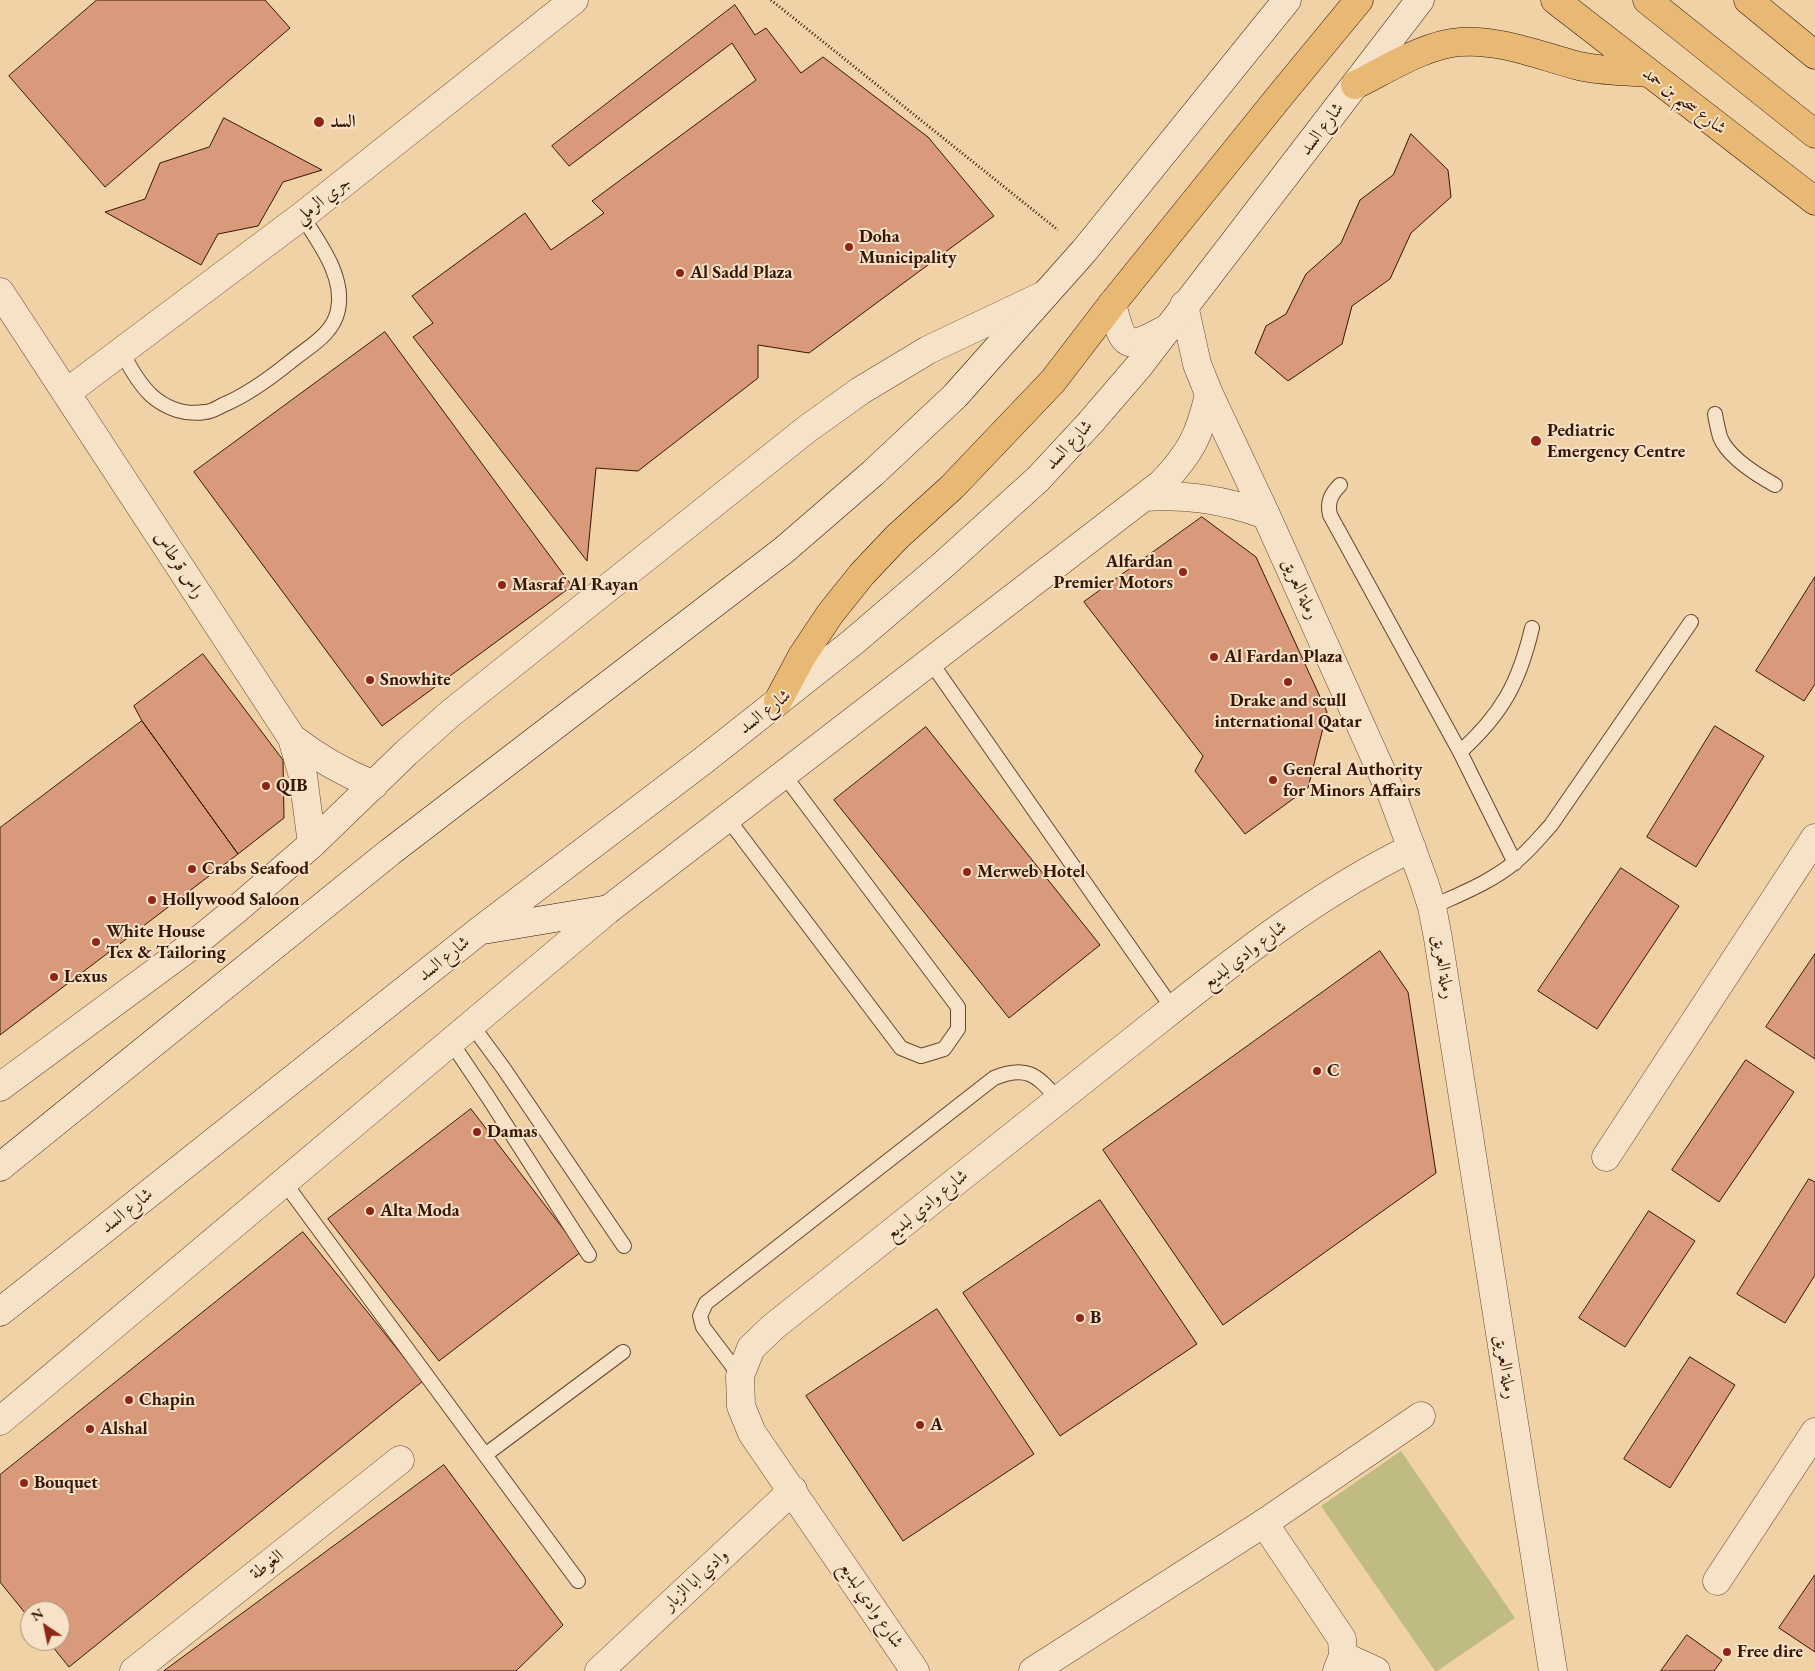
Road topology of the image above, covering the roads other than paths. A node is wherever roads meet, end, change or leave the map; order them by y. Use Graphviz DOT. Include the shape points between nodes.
graph roads {
  1 [pos="574,0"];
  2 [pos="1287,0"];
  3 [pos="1359,0"];
  4 [pos="1420,0"];
  5 [pos="1555,0"];
  6 [pos="1647,0"];
  7 [pos="1748,0"];
  8 [pos="1815,55"];
  9 [pos="1647,73"];
  10 [pos="1355,85"];
  11 [pos="1815,134"];
  12 [pos="1815,201"];
  13 [pos="302,216"];
  14 [pos="0,292"];
  15 [pos="1044,295"];
  16 [pos="1112,304"];
  17 [pos="1184,305"];
  18 [pos="1166,329"];
  19 [pos="122,352"];
  20 [pos="66,392"];
  21 [pos="1209,394"];
  22 [pos="1714,414"];
  23 [pos="1340,485"];
  24 [pos="1775,485"];
  25 [pos="1144,497"];
  26 [pos="1266,515"];
  27 [pos="1691,622"];
  28 [pos="1532,628"];
  29 [pos="930,661"];
  30 [pos="778,701"];
  31 [pos="292,738"];
  32 [pos="1460,752"];
  33 [pos="784,775"];
  34 [pos="374,785"];
  35 [pos="728,819"];
  36 [pos="1815,838"];
  37 [pos="312,844"];
  38 [pos="1412,848"];
  39 [pos="1515,863"];
  40 [pos="1432,907"];
  41 [pos="609,909"];
  42 [pos="479,931"];
  43 [pos="1173,1009"];
  44 [pos="471,1024"];
  45 [pos="450,1042"];
  46 [pos="0,1087"];
  47 [pos="1059,1100"];
  48 [pos="1606,1157"];
  49 [pos="4,1162"];
  50 [pos="284,1182"];
  51 [pos="624,1246"];
  52 [pos="589,1255"];
  53 [pos="3,1316"];
  54 [pos="623,1352"];
  55 [pos="740,1376"];
  56 [pos="1421,1416"];
  57 [pos="0,1421"];
  58 [pos="1815,1432"];
  59 [pos="485,1454"];
  60 [pos="400,1460"];
  61 [pos="793,1490"];
  62 [pos="1264,1523"];
  63 [pos="578,1581"];
  64 [pos="1717,1581"];
  65 [pos="1340,1663"];
  66 [pos="134,1671"];
  67 [pos="599,1671"];
  68 [pos="915,1671"];
  69 [pos="1033,1671"];
  70 [pos="1376,1671"];
  71 [pos="1553,1671"];
  1 -- 13 [label="street, جري الرملي"];
  2 -- 15 [label="street" via="1084,251"];
  3 -- 16 [label="highway"];
  4 -- 10 [label="street, شارع السد"];
  5 -- 9 [label="highway, شارع سحيم بن حمد"];
  6 -- 11 [label="highway"];
  7 -- 8 [label="highway"];
  9 -- 10 [label="highway" via="1580,66 1506,46 1460,42 1412,57"];
  9 -- 12 [label="highway, شارع سحيم بن حمد"];
  10 -- 17 [label="street, شارع السد"];
  13 -- 19 [label="street, جري الرملي"];
  13 -- 19 [label="lane" via="339,283 338,310 332,326 278,372 240,398 207,412 187,413 170,408 152,396 136,378"];
  14 -- 20 [label="street, راس قرطاس"];
  15 -- 34 [label="street" via="928,350 860,391 807,429 451,713"];
  15 -- 49 [label="street" via="955,396 874,473 784,550 390,852"];
  16 -- 18 [label="street" via="1124,340 1144,341"];
  16 -- 30 [label="highway" via="1047,388 952,488 862,574 802,656"];
  17 -- 18 [label="street, شارع السد"];
  17 -- 21 [label="street, رملة العريق" via="1197,364"];
  18 -- 30 [label="street, شارع السد" via="1139,366 1038,480 853,642"];
  19 -- 20 [label="street, جري الرملي"];
  20 -- 31 [label="street, راس قرطاس"];
  21 -- 25 [label="street" via="1203,422 1191,449 1178,467"];
  21 -- 26 [label="street, رملة العريق"];
  22 -- 24 [label="lane" via="1721,438 1730,452 1757,475"];
  23 -- 32 [label="lane" via="1330,498 1330,515"];
  25 -- 26 [label="street" via="1206,498"];
  25 -- 29 [label="street"];
  26 -- 38 [label="street, رملة العريق" via="1389,786"];
  27 -- 39 [label="lane" via="1551,825"];
  28 -- 32 [label="lane" via="1526,657 1515,684 1482,732"];
  29 -- 33 [label="street"];
  29 -- 43 [label="lane"];
  30 -- 42 [label="street, شارع السد"];
  31 -- 34 [label="street, راس قرطاس" via="332,766"];
  31 -- 37 [label="street, راس قرطاس" via="308,799"];
  32 -- 39 [label="lane"];
  33 -- 35 [label="street"];
  33 -- 35 [label="lane" via="958,1007 958,1029 944,1049 921,1056 901,1048"];
  34 -- 37 [label="street"];
  35 -- 41 [label="street"];
  36 -- 48 [label="street"];
  37 -- 46 [label="street" via="199,940"];
  38 -- 40 [label="street, رملة العريق"];
  38 -- 43 [label="street, شارع وادي لبديع" via="1330,893"];
  39 -- 40 [label="lane"];
  40 -- 71 [label="street, رملة العريق"];
  41 -- 42 [label="street"];
  41 -- 44 [label="street"];
  42 -- 53 [label="street, شارع السد"];
  43 -- 47 [label="street, شارع وادي لبديع"];
  44 -- 45 [label="street"];
  44 -- 51 [label="lane"];
  45 -- 50 [label="street"];
  45 -- 52 [label="lane"];
  47 -- 55 [label="street, شارع وادي لبديع" via="773,1327 752,1348"];
  47 -- 55 [label="lane" via="1039,1078 1024,1072 1009,1072 994,1078 706,1304 700,1316 703,1327"];
  50 -- 57 [label="street"];
  50 -- 59 [label="lane"];
  54 -- 59 [label="lane"];
  55 -- 61 [label="street, شارع وادي لبديع" via="741,1406 752,1433"];
  56 -- 62 [label="street"];
  58 -- 64 [label="street"];
  59 -- 63 [label="lane"];
  60 -- 66 [label="street, الغوطة"];
  61 -- 67 [label="street, وادي ابا الزبار"];
  61 -- 68 [label="street, شارع وادي لبديع"];
  62 -- 65 [label="street" via="1342,1639"];
  62 -- 69 [label="street"];
  65 -- 70 [label="street"];
}
